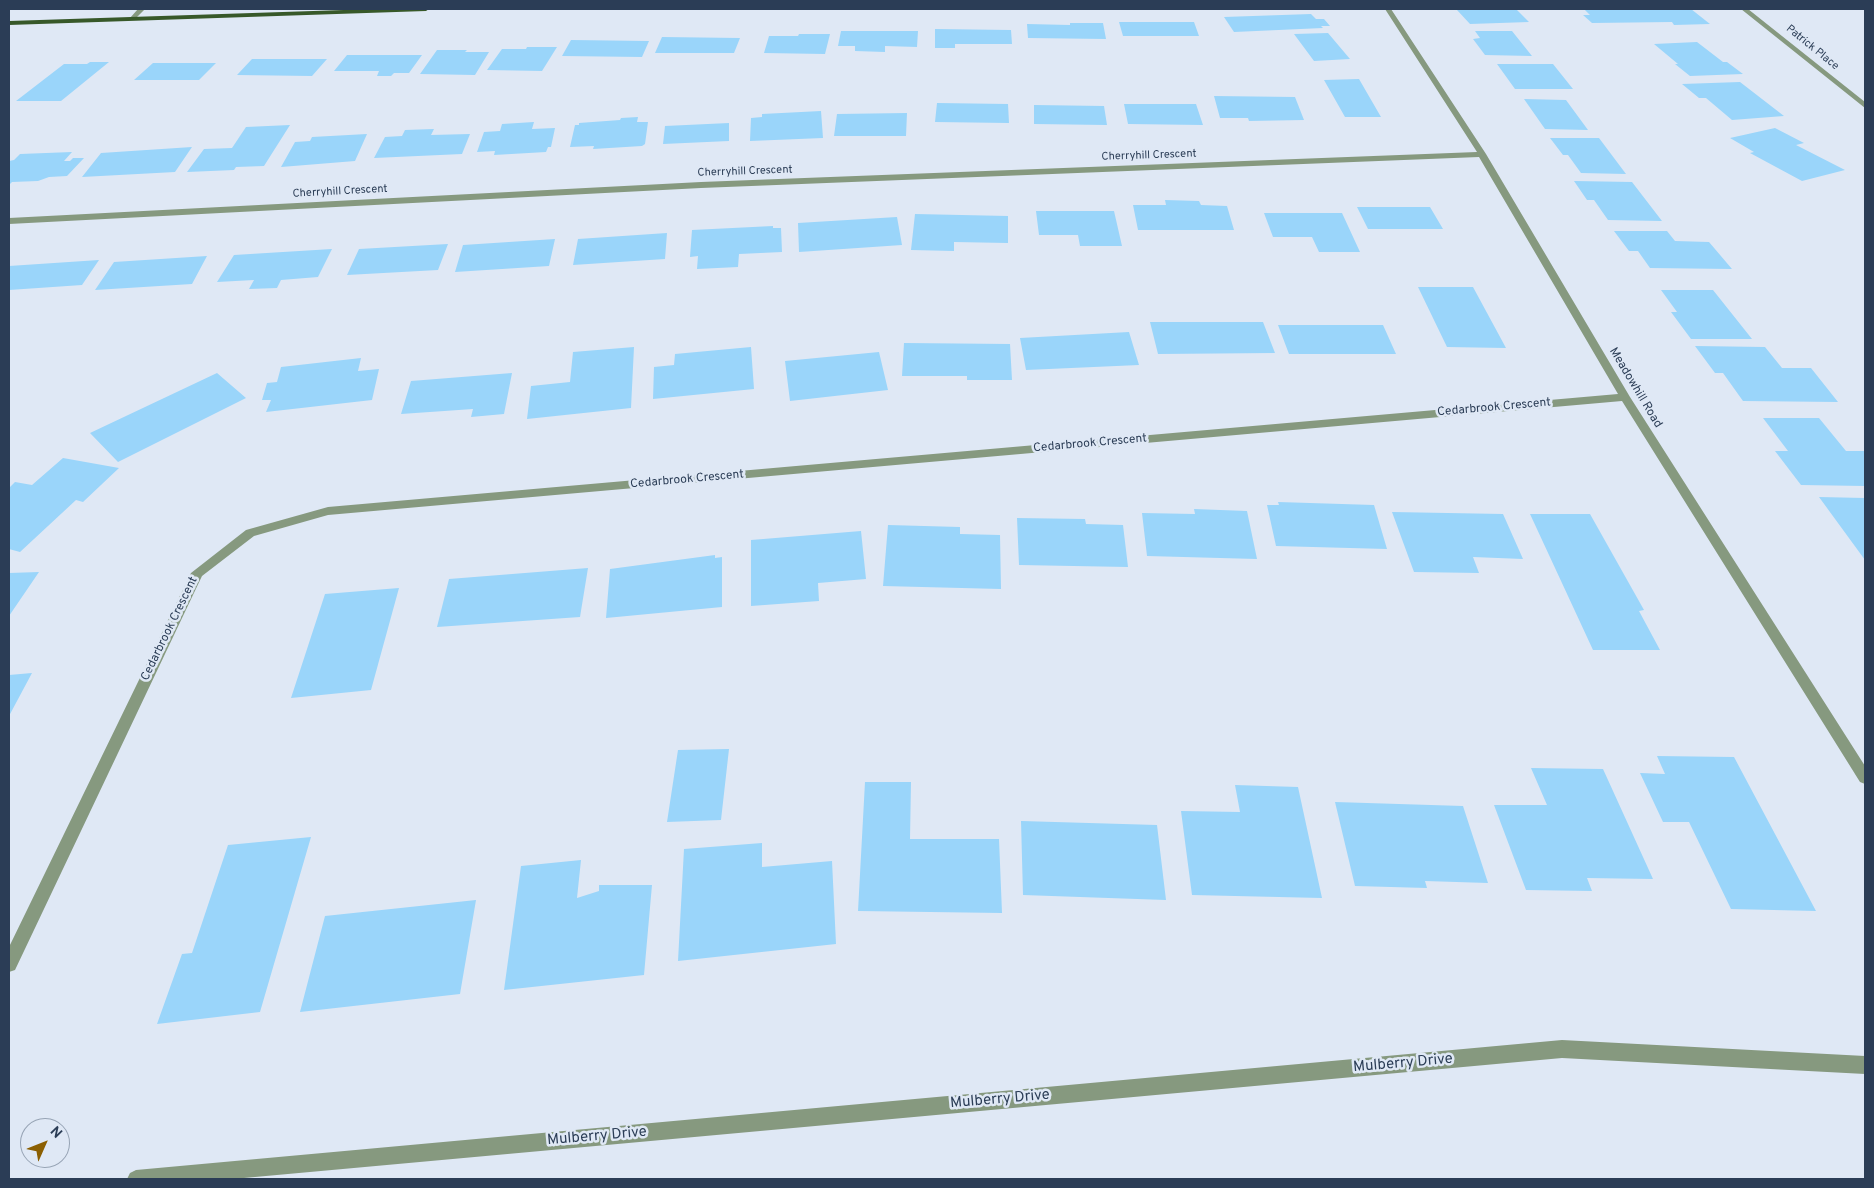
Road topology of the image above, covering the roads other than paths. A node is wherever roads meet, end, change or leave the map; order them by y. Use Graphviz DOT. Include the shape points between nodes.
graph roads {
  1 [pos="142,9"];
  2 [pos="415,9"];
  3 [pos="426,9"];
  4 [pos="1388,9"];
  5 [pos="1744,9"];
  6 [pos="132,19"];
  7 [pos="9,23"];
  8 [pos="1865,106"];
  9 [pos="1482,154"];
  10 [pos="9,221"];
  11 [pos="1625,397"];
  12 [pos="1865,778"];
  13 [pos="9,964"];
  14 [pos="1865,1065"];
  15 [pos="136,1179"];
  1 -- 6 [label="street"];
  2 -- 3 [label="main road"];
  2 -- 6 [label="main road"];
  4 -- 9 [label="street, Meadowhill Road"];
  5 -- 8 [label="street, Patrick Place"];
  6 -- 7 [label="main road"];
  9 -- 10 [label="street, Cherryhill Crescent" via="701,185"];
  9 -- 11 [label="street, Meadowhill Road"];
  11 -- 12 [label="street, Meadowhill Road"];
  11 -- 13 [label="street, Cedarbrook Crescent" via="328,511 250,533 197,573"];
  14 -- 15 [label="street, Mulberry Drive" via="1562,1049"];
}
